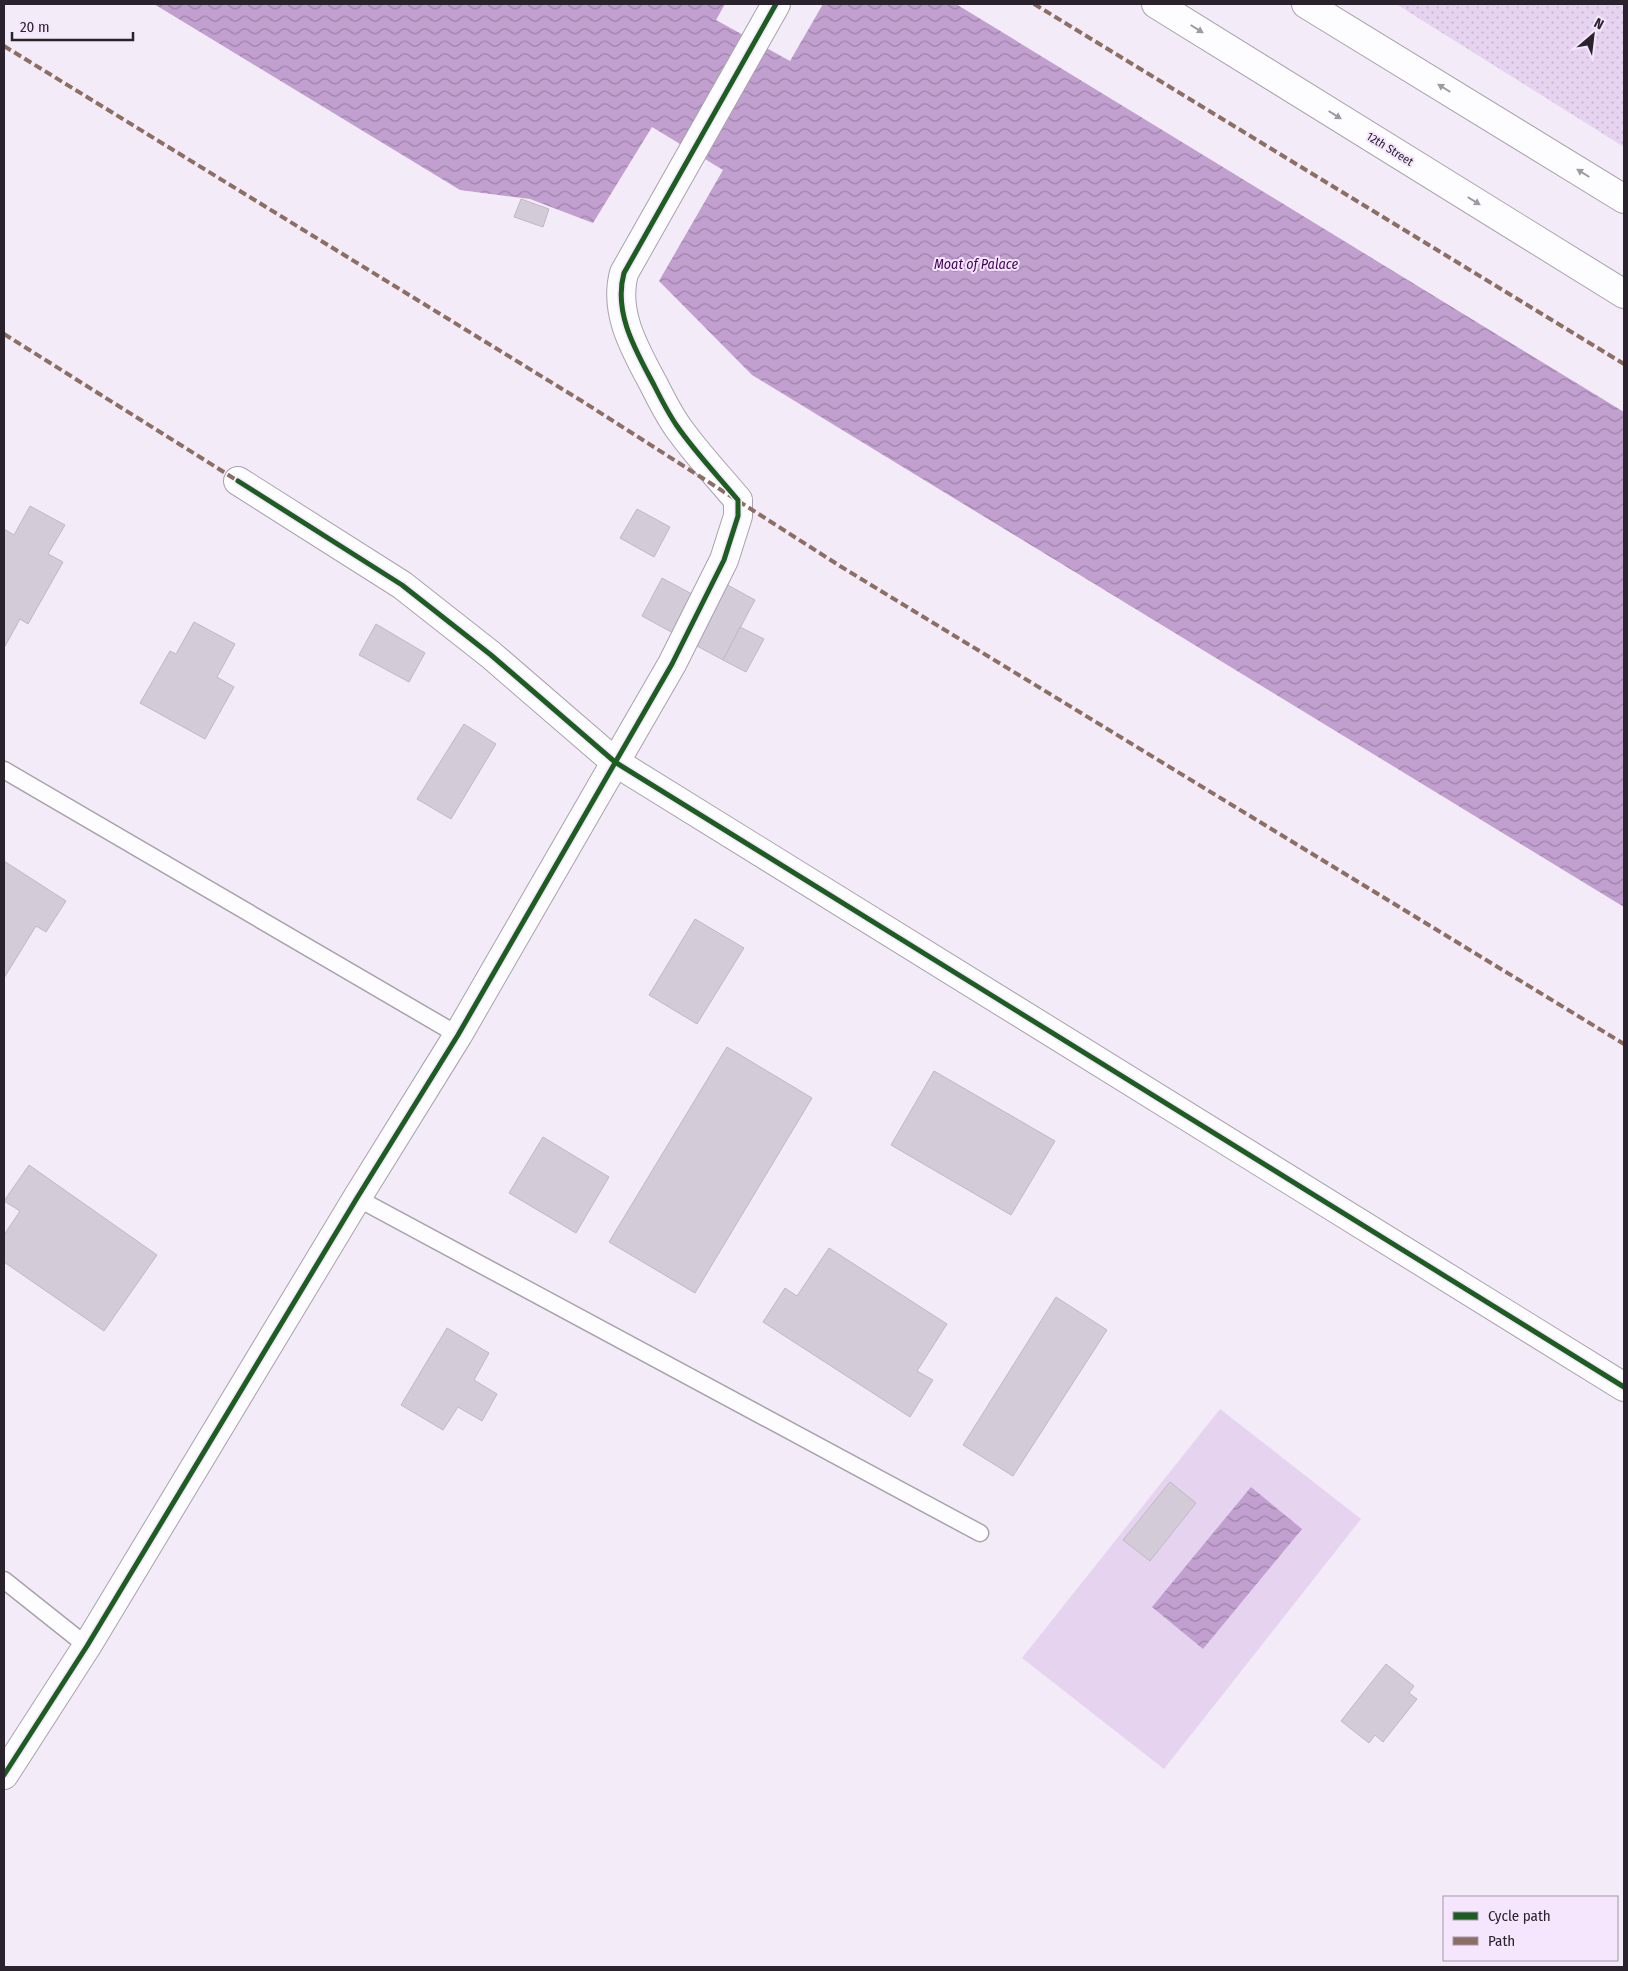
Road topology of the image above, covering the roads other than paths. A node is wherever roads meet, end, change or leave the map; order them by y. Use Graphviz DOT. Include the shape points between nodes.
graph roads {
  1 [pos="776,4"];
  2 [pos="1156,4"];
  3 [pos="1306,4"];
  4 [pos="1624,199"];
  5 [pos="1624,294"];
  6 [pos="238,481"];
  7 [pos="615,762"];
  8 [pos="4,770"];
  9 [pos="458,1035"];
  10 [pos="357,1198"];
  11 [pos="1624,1388"];
  12 [pos="980,1533"];
  13 [pos="4,1580"];
  14 [pos="88,1646"];
  15 [pos="4,1775"];
  1 -- 7 [label="street" via="624,273 620,286 625,321 636,352 677,426 738,500 738,516 724,560 672,664"];
  2 -- 5 [label="street, 12th Street, one-way"];
  4 -- 3 [label="street, one-way"];
  6 -- 7 [label="street" via="402,585 491,655"];
  7 -- 9 [label="street"];
  7 -- 11 [label="street"];
  8 -- 9 [label="lane"];
  9 -- 10 [label="street"];
  10 -- 12 [label="lane"];
  10 -- 14 [label="street"];
  13 -- 14 [label="lane"];
  14 -- 15 [label="street"];
}
